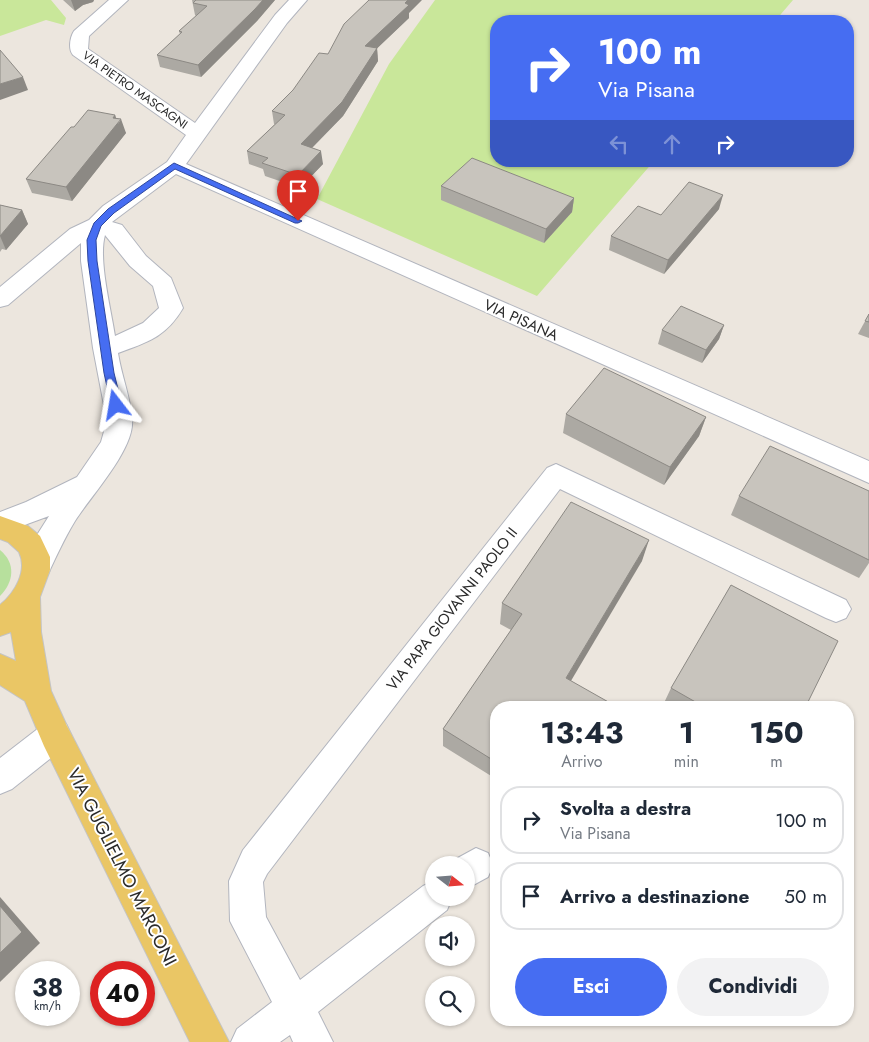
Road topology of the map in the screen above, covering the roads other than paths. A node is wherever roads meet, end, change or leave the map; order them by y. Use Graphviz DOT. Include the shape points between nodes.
graph roads {
  1 [pos="119,0"];
  2 [pos="298,0"];
  3 [pos="198,134"];
  4 [pos="174,166"];
  5 [pos="97,225"];
  6 [pos="0,299"];
  7 [pos="105,348"];
  8 [pos="869,473"];
  9 [pos="92,478"];
  10 [pos="0,525"];
  11 [pos="37,567"];
  12 [pos="26,598"];
  13 [pos="836,609"];
  14 [pos="0,623"];
  15 [pos="0,668"];
  16 [pos="36,691"];
  17 [pos="55,735"];
  18 [pos="0,778"];
  19 [pos="425,906"];
  20 [pos="294,1009"];
  21 [pos="210,1042"];
  22 [pos="250,1042"];
  23 [pos="314,1042"];
  1 -- 3 [label="street, VIA PIETRO MASCAGNI" via="80,35 79,51"];
  2 -- 3 [label="street"];
  3 -- 4 [label="street"];
  4 -- 5 [label="street" via="111,211"];
  4 -- 8 [label="street, VIA PISANA"];
  5 -- 6 [label="street" via="78,234"];
  5 -- 7 [label="street" via="92,240 92,261"];
  5 -- 7 [label="street" via="114,230 138,261 163,283 172,308 167,318 147,333"];
  7 -- 9 [label="street" via="120,421 114,443"];
  9 -- 10 [label="street" via="62,497"];
  9 -- 11 [label="street" via="66,512"];
  10 -- 11 [label="main road" via="25,538 34,551"];
  11 -- 12 [label="main road"];
  12 -- 14 [label="main road" via="12,615"];
  12 -- 16 [label="main road, VIA GUGLIELMO MARCONI" via="26,632"];
  13 -- 20 [label="street, VIA PAPA GIOVANNI PAOLO II" via="556,475 255,862 246,881 248,921"];
  15 -- 16 [label="main road"];
  16 -- 17 [label="main road, VIA GUGLIELMO MARCONI"];
  17 -- 18 [label="street"];
  17 -- 21 [label="main road, VIA GUGLIELMO MARCONI"];
  19 -- 20 [label="street"];
  20 -- 22 [label="street"];
  20 -- 23 [label="street, VIA PAPA GIOVANNI PAOLO II"];
}
